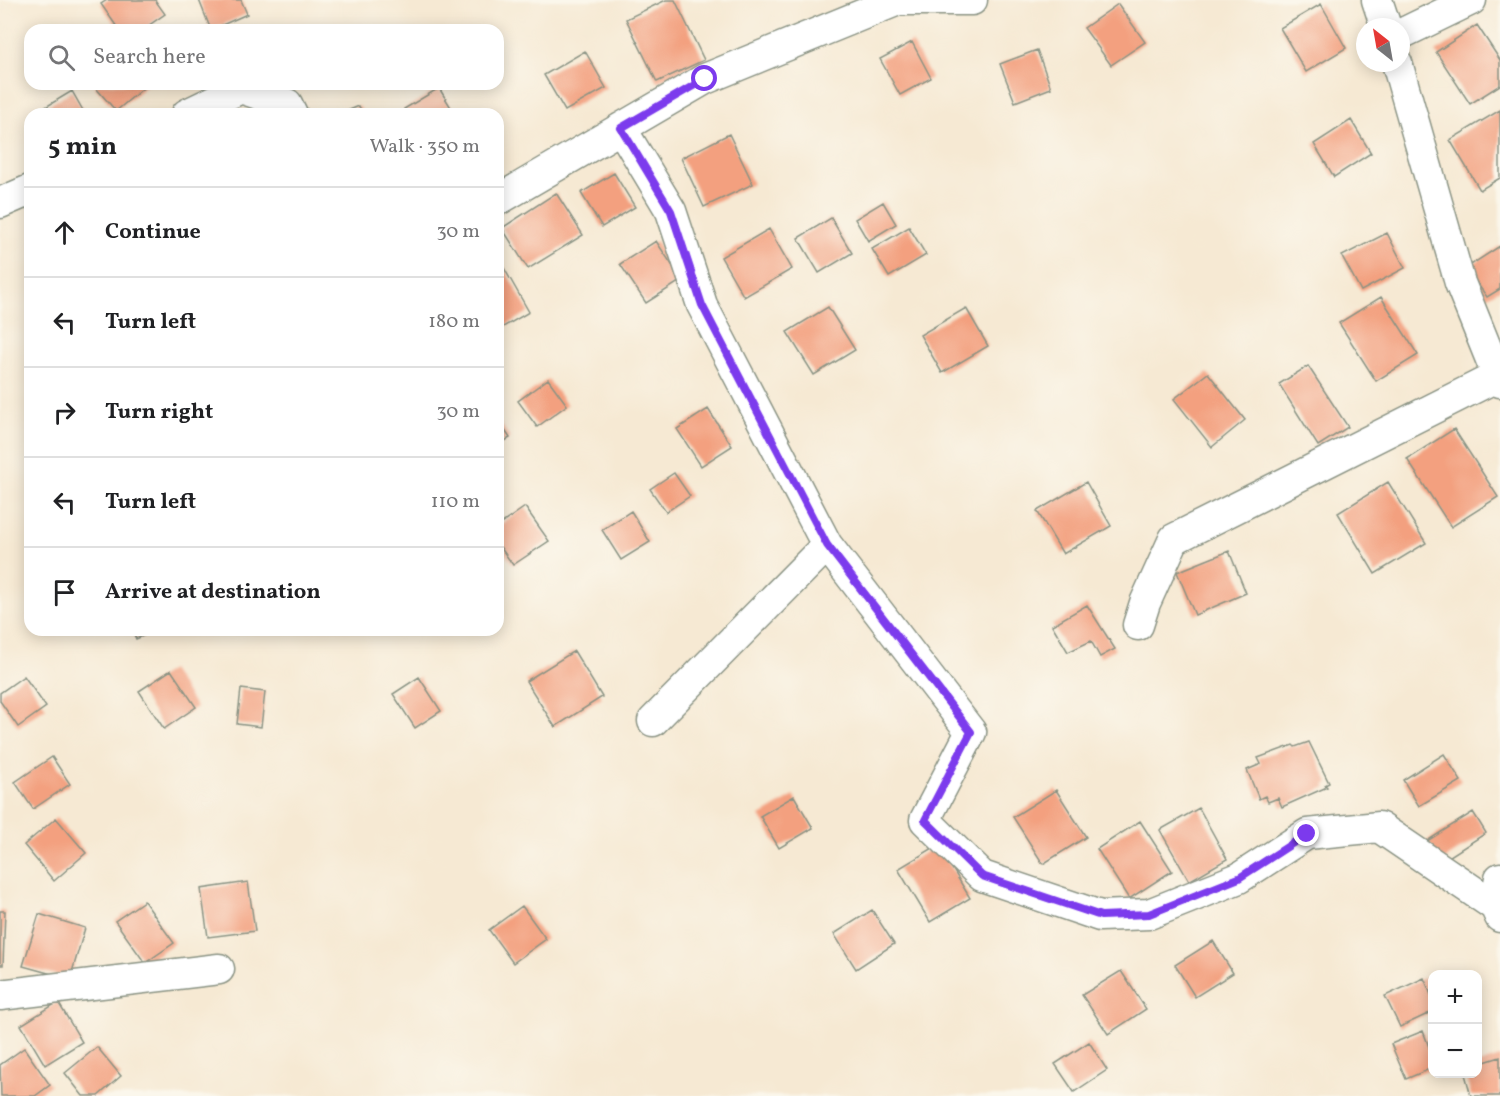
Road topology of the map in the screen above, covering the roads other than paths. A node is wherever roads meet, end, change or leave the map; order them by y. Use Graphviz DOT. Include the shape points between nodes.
graph roads {
  1 [pos="972,0"];
  2 [pos="1377,0"];
  3 [pos="1471,0"];
  4 [pos="1383,18"];
  5 [pos="1410,30"];
  6 [pos="1399,72"];
  7 [pos="237,90"];
  8 [pos="247,90"];
  9 [pos="199,108"];
  10 [pos="289,108"];
  11 [pos="621,128"];
  12 [pos="24,193"];
  13 [pos="504,196"];
  14 [pos="0,203"];
  15 [pos="1499,379"];
  16 [pos="827,545"];
  17 [pos="1138,625"];
  18 [pos="653,721"];
  19 [pos="1498,900"];
  20 [pos="219,969"];
  21 [pos="0,995"];
  1 -- 11 [label="street" via="898,0 705,79"];
  2 -- 4 [label="street"];
  3 -- 5 [label="street"];
  6 -- 15 [label="street" via="1460,283"];
  7 -- 9 [label="street"];
  8 -- 10 [label="street"];
  11 -- 13 [label="street"];
  11 -- 16 [label="street" via="671,211 702,305"];
  12 -- 14 [label="street"];
  15 -- 17 [label="street" via="1174,539"];
  16 -- 18 [label="street"];
  16 -- 19 [label="street" via="971,732 925,820 982,876 1101,916 1149,914 1239,878 1307,834 1379,827"];
  20 -- 21 [label="street"];
}
